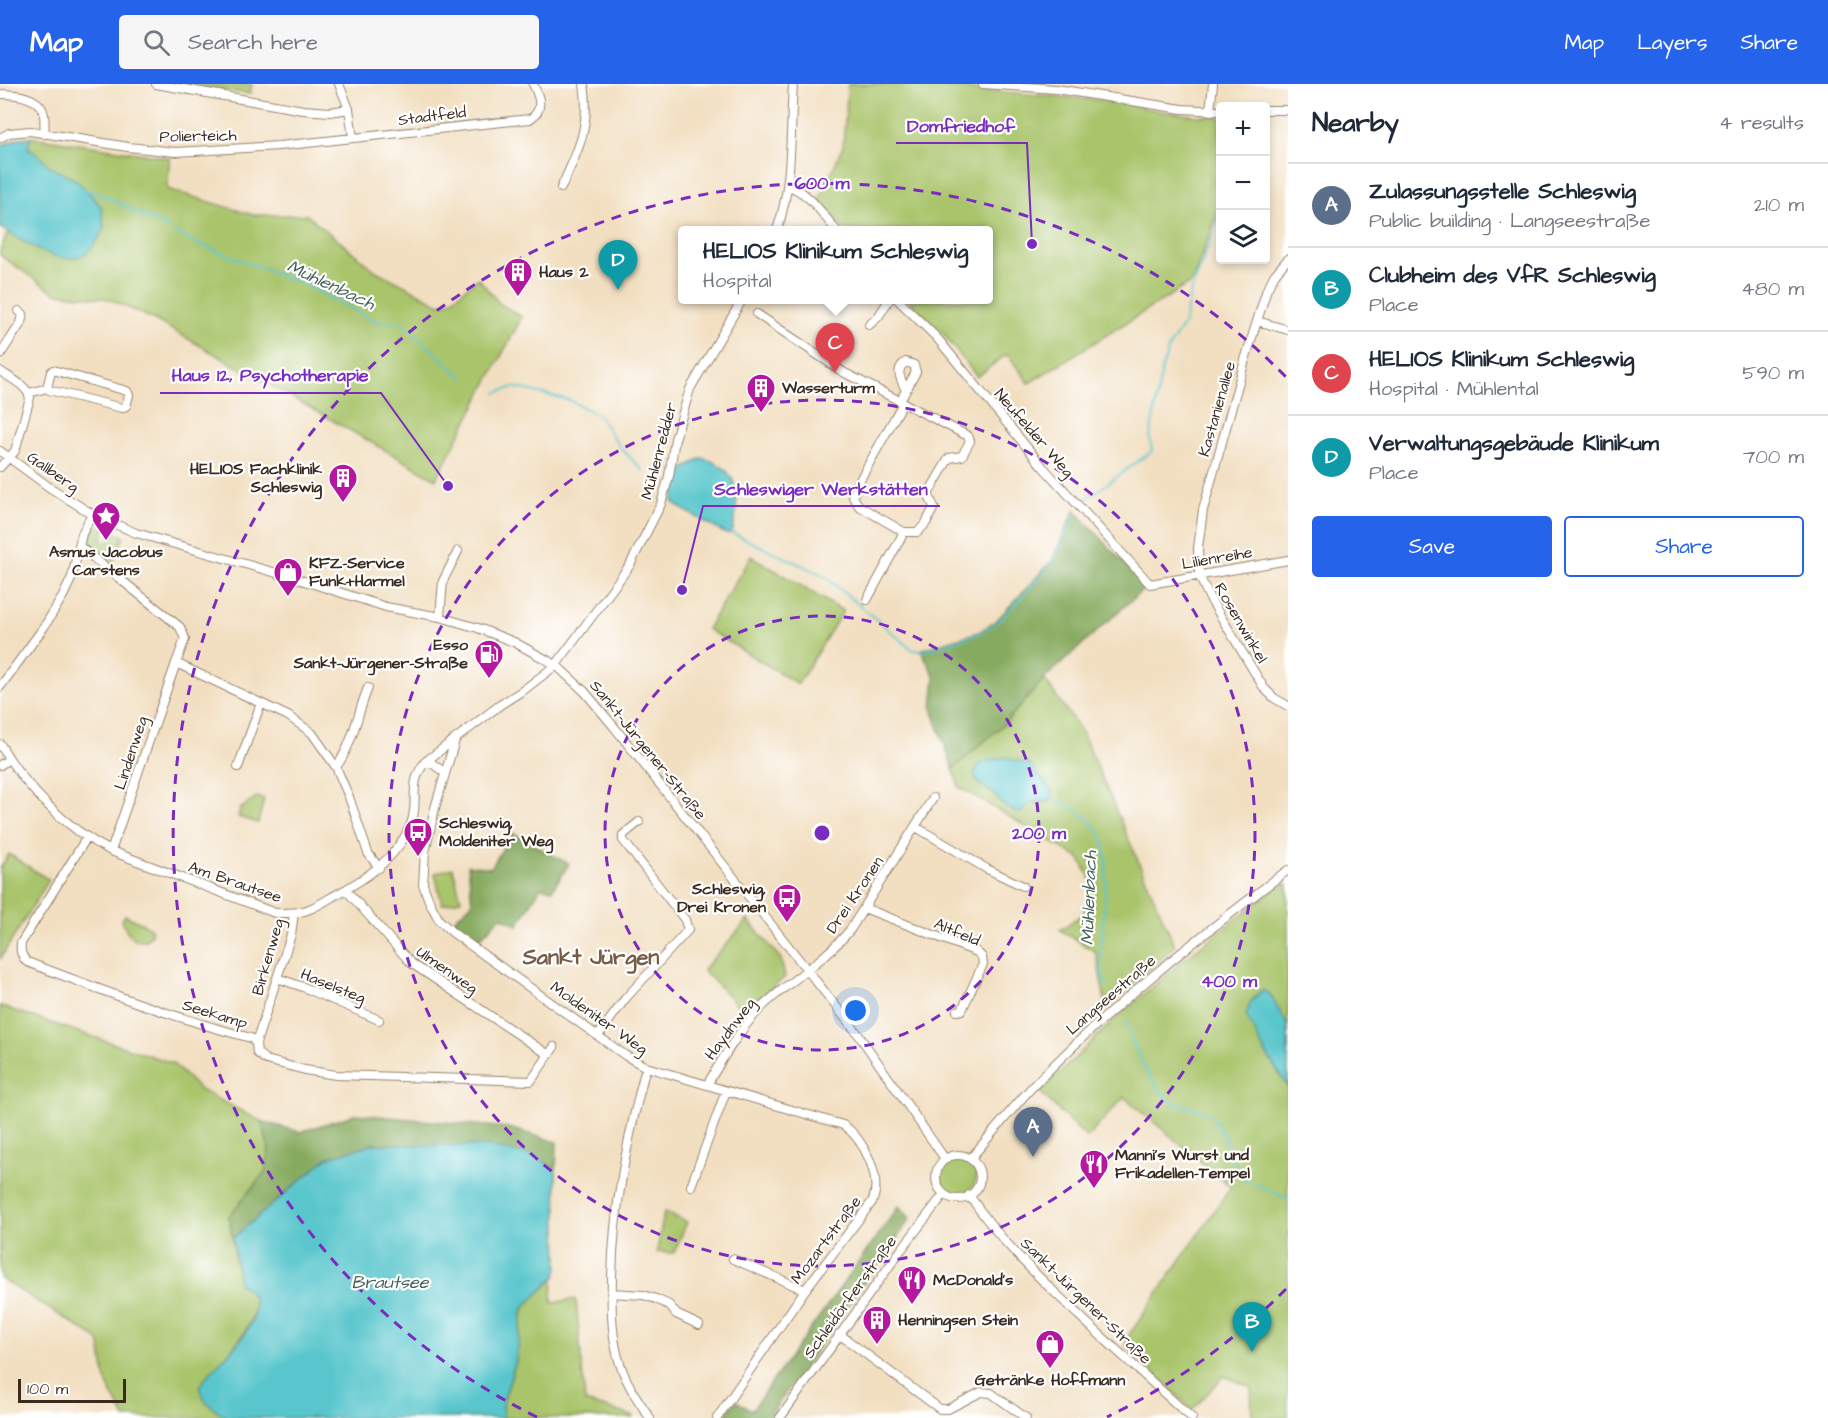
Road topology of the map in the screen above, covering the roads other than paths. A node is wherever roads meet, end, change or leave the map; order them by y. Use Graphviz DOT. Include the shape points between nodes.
graph roads {
  1 [pos="2,84"];
  2 [pos="156,84"];
  3 [pos="339,84"];
  4 [pos="534,84"];
  5 [pos="584,84"];
  6 [pos="793,84"];
  7 [pos="983,84"];
  8 [pos="995,84"];
  9 [pos="1213,84"];
  10 [pos="1,93"];
  11 [pos="349,109"];
  12 [pos="1270,110"];
  13 [pos="1288,110"];
  14 [pos="1210,111"];
  15 [pos="1216,111"];
  16 [pos="45,134"];
  17 [pos="0,138"];
  18 [pos="353,138"];
  19 [pos="787,186"];
  20 [pos="561,188"];
  21 [pos="779,226"];
  22 [pos="832,226"];
  23 [pos="1288,260"];
  24 [pos="740,304"];
  25 [pos="886,304"];
  26 [pos="902,304"];
  27 [pos="19,310"];
  28 [pos="757,314"];
  29 [pos="1257,321"];
  30 [pos="869,325"];
  31 [pos="1288,330"];
  32 [pos="0,355"];
  33 [pos="0,371"];
  34 [pos="47,388"];
  35 [pos="906,390"];
  36 [pos="29,393"];
  37 [pos="901,402"];
  38 [pos="0,451"];
  39 [pos="9,457"];
  40 [pos="0,467"];
  41 [pos="92,514"];
  42 [pos="904,532"];
  43 [pos="80,546"];
  44 [pos="458,551"];
  45 [pos="1288,560"];
  46 [pos="1198,575"];
  47 [pos="1150,584"];
  48 [pos="867,600"];
  49 [pos="440,617"];
  50 [pos="177,663"];
  51 [pos="556,665"];
  52 [pos="0,687"];
  53 [pos="368,688"];
  54 [pos="261,704"];
  55 [pos="1288,706"];
  56 [pos="455,740"];
  57 [pos="0,744"];
  58 [pos="9,759"];
  59 [pos="425,762"];
  60 [pos="0,765"];
  61 [pos="238,767"];
  62 [pos="336,767"];
  63 [pos="444,772"];
  64 [pos="933,798"];
  65 [pos="639,822"];
  66 [pos="916,827"];
  67 [pos="87,837"];
  68 [pos="111,851"];
  69 [pos="379,868"];
  70 [pos="1287,872"];
  71 [pos="1023,886"];
  72 [pos="346,890"];
  73 [pos="864,908"];
  74 [pos="294,913"];
  75 [pos="807,970"];
  76 [pos="277,978"];
  77 [pos="957,1011"];
  78 [pos="379,1020"];
  79 [pos="598,1036"];
  80 [pos="256,1043"];
  81 [pos="552,1051"];
  82 [pos="646,1067"];
  83 [pos="707,1085"];
  84 [pos="726,1091"];
  85 [pos="945,1159"];
  86 [pos="970,1159"];
  87 [pos="692,1186"];
  88 [pos="944,1194"];
  89 [pos="969,1196"];
  90 [pos="733,1259"];
  91 [pos="805,1290"];
  92 [pos="611,1293"];
  93 [pos="699,1325"];
  94 [pos="839,1334"];
  95 [pos="650,1418"];
  96 [pos="717,1418"];
  97 [pos="780,1418"];
  98 [pos="1026,1418"];
  99 [pos="1192,1418"];
  1 -- 10 [label="street"];
  2 -- 11 [label="street" via="303,110"];
  3 -- 11 [label="street"];
  4 -- 18 [label="street, Stadtfeld" via="540,107 530,119"];
  5 -- 20 [label="street" via="585,124 577,156"];
  6 -- 19 [label="street"];
  7 -- 8 [label="street"];
  8 -- 14 [label="street"];
  9 -- 14 [label="street"];
  10 -- 16 [label="street" via="22,95 38,103 44,112"];
  11 -- 18 [label="street"];
  12 -- 13 [label="street"];
  14 -- 15 [label="street"];
  16 -- 17 [label="street, Polierteich" via="21,130"];
  16 -- 18 [label="street, Polierteich" via="176,152"];
  19 -- 21 [label="street"];
  19 -- 22 [label="street" via="807,195"];
  23 -- 29 [label="street, Kastanienallee" via="1275,274"];
  24 -- 51 [label="street, Mühlenredder" via="690,389 663,495 646,536 630,565"];
  25 -- 30 [label="street"];
  26 -- 47 [label="street, Neufelder Weg" via="937,338 1043,467"];
  27 -- 32 [label="street" via="23,314 21,323"];
  28 -- 37 [label="street" via="843,372"];
  29 -- 31 [label="street"];
  29 -- 46 [label="street, Kastanienallee" via="1203,510"];
  33 -- 36 [label="street"];
  34 -- 34 [label="street" via="122,408 129,395 127,391 53,370"];
  34 -- 36 [label="street"];
  35 -- 37 [label="street"];
  36 -- 39 [label="street" via="21,437"];
  37 -- 42 [label="street" via="852,497 859,506"];
  37 -- 42 [label="street" via="968,436 970,441 962,456 949,458 928,494 934,507 926,523 918,532"];
  38 -- 39 [label="street, Gallberg"];
  39 -- 40 [label="street"];
  39 -- 41 [label="street, Gallberg"];
  41 -- 43 [label="street"];
  41 -- 49 [label="street, Sankt-Jürgener-Straße" via="175,545 386,607"];
  42 -- 48 [label="street"];
  43 -- 50 [label="street, Lindenweg" via="180,627 185,639"];
  43 -- 52 [label="street" via="63,596"];
  44 -- 49 [label="street" via="443,581"];
  45 -- 46 [label="street, Lilienreihe"];
  46 -- 47 [label="street, Lilienreihe"];
  46 -- 55 [label="street, Rosenwinkel" via="1253,672 1274,698"];
  49 -- 51 [label="street, Sankt-Jürgener-Straße" via="514,642"];
  50 -- 54 [label="street"];
  50 -- 68 [label="street, Lindenweg"];
  51 -- 56 [label="street"];
  51 -- 75 [label="street, Sankt-Jürgener-Straße" via="615,728"];
  53 -- 62 [label="street" via="343,758"];
  54 -- 61 [label="street"];
  54 -- 62 [label="street" via="312,733"];
  56 -- 59 [label="street"];
  56 -- 63 [label="street, Moldeniter Weg"];
  57 -- 58 [label="street, Am Brautsee"];
  58 -- 60 [label="street"];
  58 -- 67 [label="street, Am Brautsee" via="38,793"];
  59 -- 63 [label="street"];
  59 -- 69 [label="street, Am Brautsee" via="413,786 411,824 393,854"];
  62 -- 69 [label="street" via="368,853"];
  63 -- 79 [label="street, Moldeniter Weg" via="423,872 423,885 439,920"];
  64 -- 66 [label="street, Drei Kronen"];
  65 -- 79 [label="street" via="622,840 685,920 688,930 625,999"];
  66 -- 71 [label="street"];
  66 -- 73 [label="street, Drei Kronen"];
  67 -- 68 [label="street, Am Brautsee"];
  67 -- 80 [label="street, Seekamp" via="21,943 22,958"];
  68 -- 74 [label="street, Am Brautsee" via="275,913"];
  69 -- 72 [label="street, Am Brautsee"];
  70 -- 86 [label="street, Langseestraße" via="1186,947 1108,1014 1034,1085"];
  72 -- 74 [label="street, Am Brautsee" via="307,911"];
  72 -- 81 [label="street, Ulmenweg" via="411,963"];
  73 -- 75 [label="street, Drei Kronen" via="837,945"];
  73 -- 77 [label="street, Altfeld" via="982,957 967,1002"];
  74 -- 76 [label="street, Birkenweg"];
  75 -- 83 [label="street, Haydnweg" via="761,1008 724,1055"];
  75 -- 85 [label="street, Sankt-Jürgener-Straße" via="858,1034"];
  76 -- 78 [label="street, Haselsteg"];
  76 -- 80 [label="street, Birkenweg"];
  79 -- 82 [label="street, Moldeniter Weg"];
  80 -- 81 [label="street, Seekamp" via="260,1056 277,1064 357,1077 531,1081"];
  82 -- 83 [label="street, Mozartstraße"];
  82 -- 92 [label="street, Moldeniter Weg" via="618,1199"];
  83 -- 84 [label="street, Mozartstraße"];
  84 -- 87 [label="street"];
  84 -- 91 [label="street, Mozartstraße" via="843,1125 865,1149 877,1185 876,1194"];
  85 -- 86 [label="street" via="957,1155"];
  85 -- 88 [label="street" via="936,1177"];
  86 -- 89 [label="street" via="979,1178"];
  88 -- 89 [label="street" via="956,1199"];
  88 -- 94 [label="street, Schleidörferstraße"];
  89 -- 99 [label="street, Sankt-Jürgener-Straße" via="996,1233 1030,1268"];
  90 -- 91 [label="street"];
  91 -- 96 [label="street, Mozartstraße"];
  92 -- 93 [label="street" via="656,1299"];
  92 -- 95 [label="street, Moldeniter Weg" via="618,1357 624,1376"];
  94 -- 97 [label="street, Schleidörferstraße"];
  94 -- 98 [label="street" via="940,1409 948,1409 981,1392 991,1393"];
}
